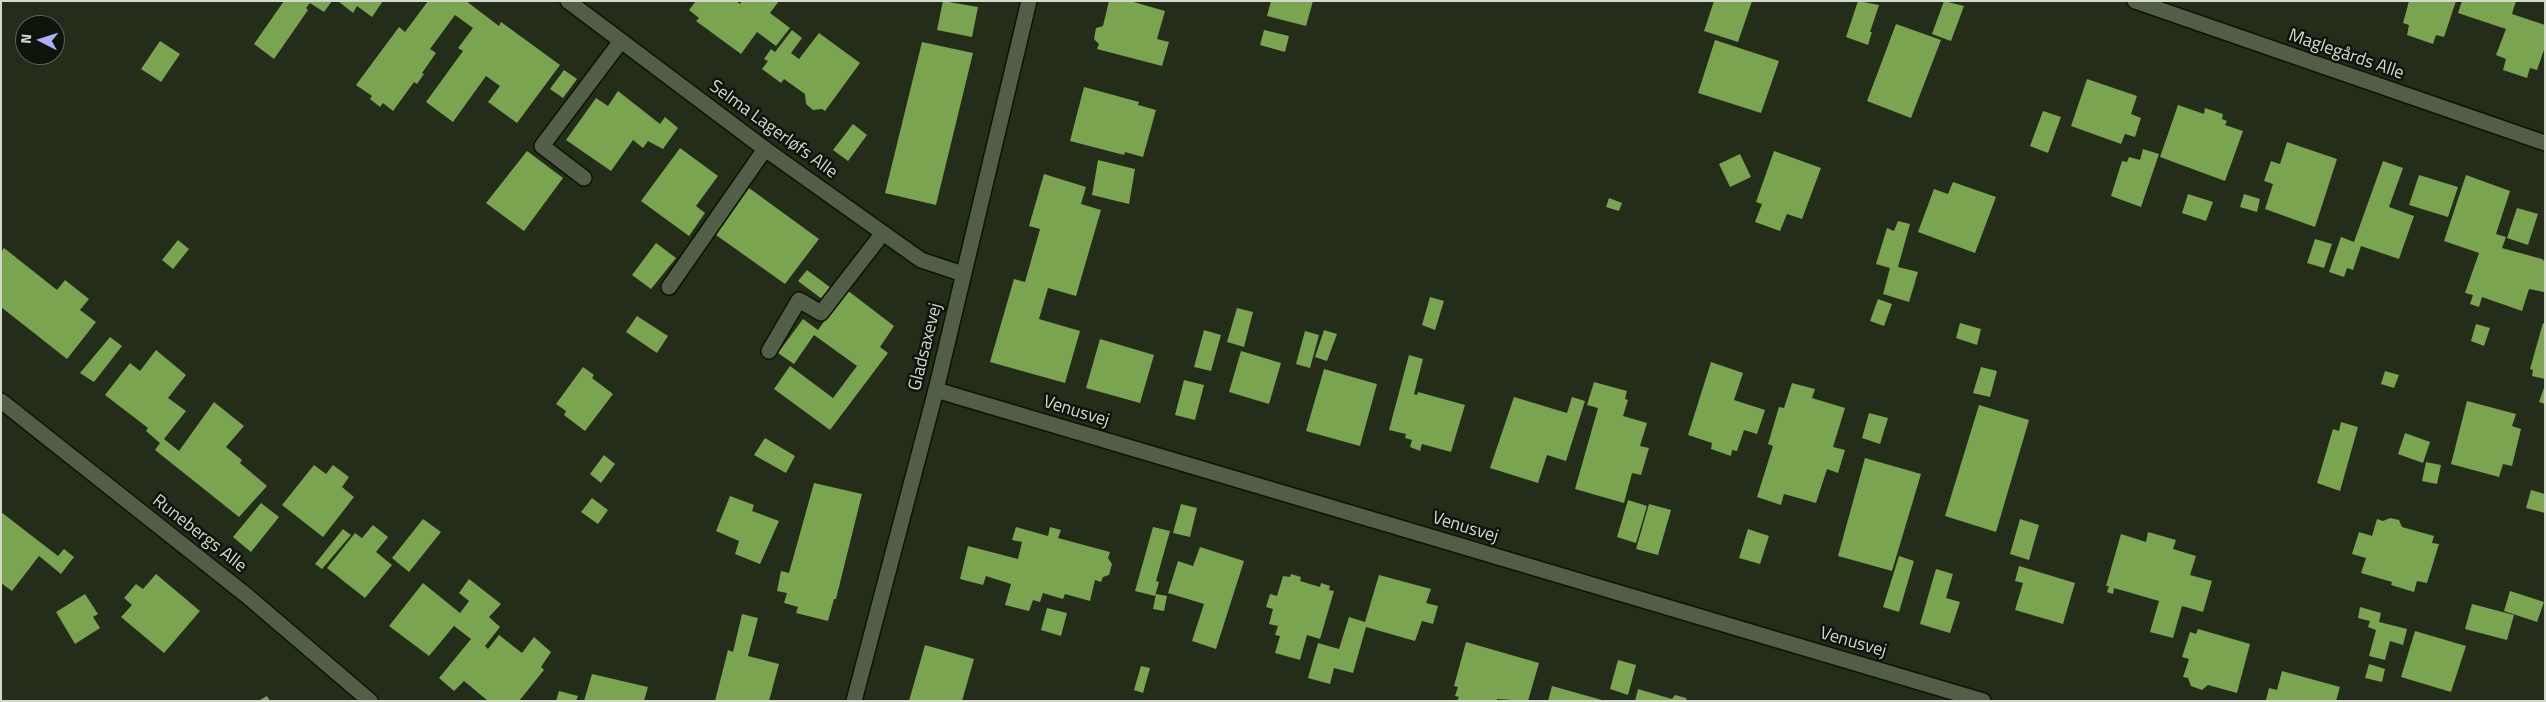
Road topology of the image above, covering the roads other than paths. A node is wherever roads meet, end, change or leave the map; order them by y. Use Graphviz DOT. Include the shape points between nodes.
graph roads {
  1 [pos="568,1"];
  2 [pos="1028,1"];
  3 [pos="2135,1"];
  4 [pos="621,41"];
  5 [pos="2545,143"];
  6 [pos="765,149"];
  7 [pos="584,178"];
  8 [pos="883,233"];
  9 [pos="963,274"];
  10 [pos="669,287"];
  11 [pos="769,351"];
  12 [pos="936,390"];
  13 [pos="1,401"];
  14 [pos="370,701"];
  15 [pos="854,701"];
  16 [pos="1983,701"];
  1 -- 4 [label="street, Selma Lagerløfs Alle"];
  2 -- 9 [label="street, Gladsaxevej"];
  3 -- 5 [label="street, Maglegårds Alle"];
  4 -- 6 [label="street, Selma Lagerløfs Alle"];
  4 -- 7 [label="street" via="542,146"];
  6 -- 8 [label="street, Selma Lagerløfs Alle"];
  6 -- 10 [label="street"];
  8 -- 9 [label="street, Selma Lagerløfs Alle" via="920,260"];
  8 -- 11 [label="street" via="821,313 799,300"];
  9 -- 12 [label="street, Gladsaxevej"];
  12 -- 15 [label="street, Gladsaxevej"];
  12 -- 16 [label="street, Venusvej"];
  13 -- 14 [label="street, Runebergs Alle" via="246,595"];
}
